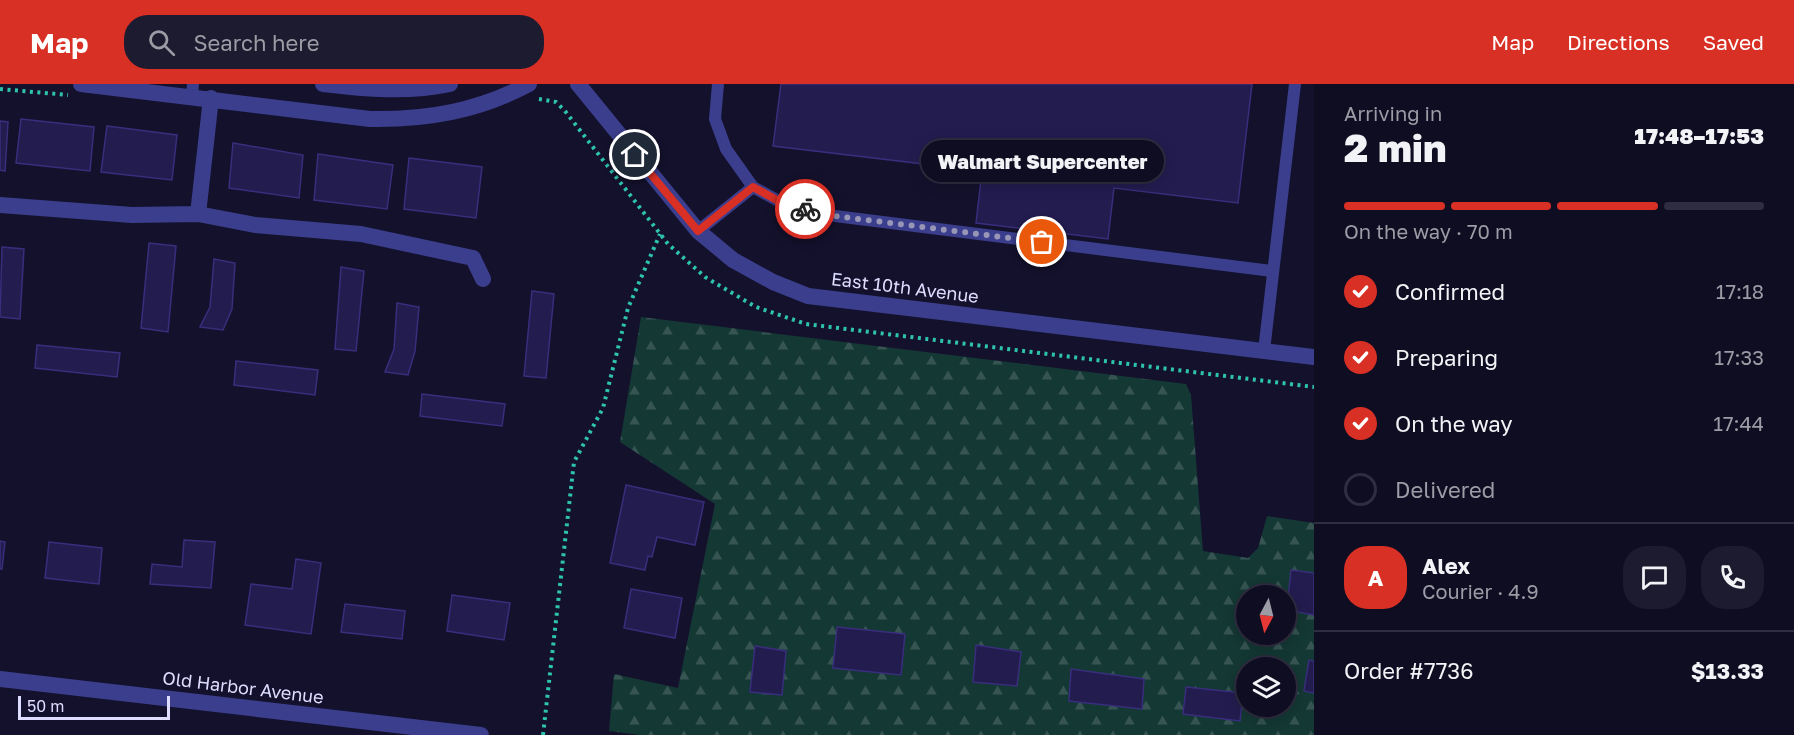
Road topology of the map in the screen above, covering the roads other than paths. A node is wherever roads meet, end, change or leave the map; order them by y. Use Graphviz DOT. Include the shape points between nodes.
graph roads {
  1 [pos="322,84"];
  2 [pos="450,84"];
  3 [pos="529,84"];
  4 [pos="578,84"];
  5 [pos="718,84"];
  6 [pos="1295,84"];
  7 [pos="79,90"];
  8 [pos="192,90"];
  9 [pos="211,98"];
  10 [pos="753,187"];
  11 [pos="0,205"];
  12 [pos="198,214"];
  13 [pos="698,231"];
  14 [pos="1272,271"];
  15 [pos="483,279"];
  16 [pos="1264,351"];
  17 [pos="1314,357"];
  18 [pos="0,679"];
  19 [pos="481,735"];
  1 -- 2 [label="street" via="424,90"];
  3 -- 9 [label="street" via="487,103 423,118 370,119"];
  4 -- 13 [label="street, East 10th Avenue"];
  5 -- 10 [label="lane" via="715,119 726,149"];
  6 -- 14 [label="lane"];
  7 -- 8 [label="street"];
  8 -- 9 [label="street"];
  9 -- 12 [label="street"];
  10 -- 13 [label="lane"];
  10 -- 14 [label="lane" via="784,204 835,216"];
  11 -- 12 [label="street" via="132,215"];
  12 -- 15 [label="street" via="255,225 361,234 473,258"];
  13 -- 16 [label="street, East 10th Avenue" via="733,260 808,296"];
  14 -- 16 [label="lane"];
  16 -- 17 [label="street, East 10th Avenue"];
  18 -- 19 [label="street, Old Harbor Avenue"];
}
